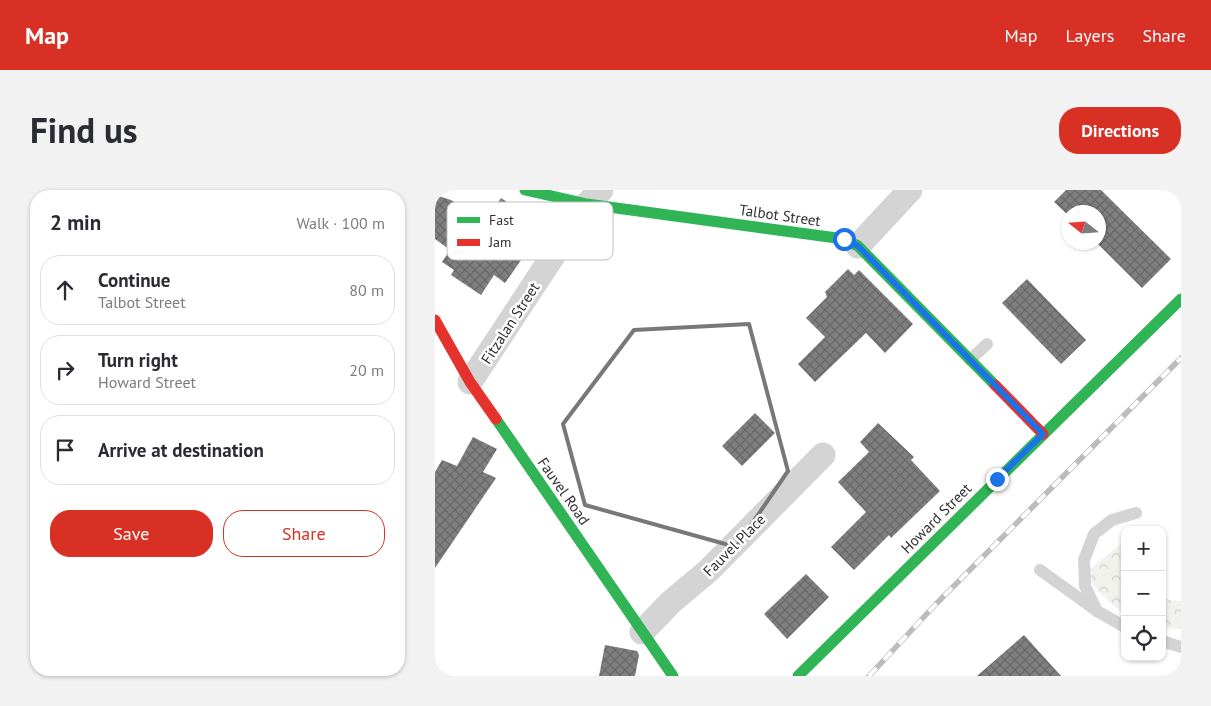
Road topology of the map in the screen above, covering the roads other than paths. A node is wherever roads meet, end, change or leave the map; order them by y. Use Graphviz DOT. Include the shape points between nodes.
graph roads {
  1 [pos="525,190"];
  2 [pos="910,190"];
  3 [pos="594,197"];
  4 [pos="858,246"];
  5 [pos="552,260"];
  6 [pos="1181,299"];
  7 [pos="435,320"];
  8 [pos="987,344"];
  9 [pos="970,360"];
  10 [pos="470,382"];
  11 [pos="1043,434"];
  12 [pos="823,455"];
  13 [pos="1136,512"];
  14 [pos="1040,570"];
  15 [pos="1097,611"];
  16 [pos="1121,625"];
  17 [pos="642,632"];
  18 [pos="1166,643"];
  19 [pos="1181,647"];
  20 [pos="673,676"];
  21 [pos="798,676"];
  1 -- 3 [label="street, Talbot Street"];
  2 -- 4 [label="street"];
  3 -- 4 [label="street, Talbot Street" via="844,239"];
  4 -- 9 [label="street, Talbot Street"];
  5 -- 10 [label="street, Fitzalan Street"];
  6 -- 11 [label="street, Howard Street"];
  7 -- 10 [label="street, Fauvel Road"];
  8 -- 9 [label="lane"];
  9 -- 11 [label="street, Talbot Street"];
  10 -- 17 [label="street, Fauvel Road"];
  11 -- 21 [label="street, Howard Street"];
  12 -- 17 [label="street, Fauvel Place" via="708,571"];
  13 -- 15 [label="lane" via="1112,520 1094,534 1084,560 1085,586"];
  14 -- 15 [label="lane"];
  15 -- 16 [label="lane"];
  17 -- 20 [label="street, Fauvel Road"];
  18 -- 19 [label="lane"];
}
